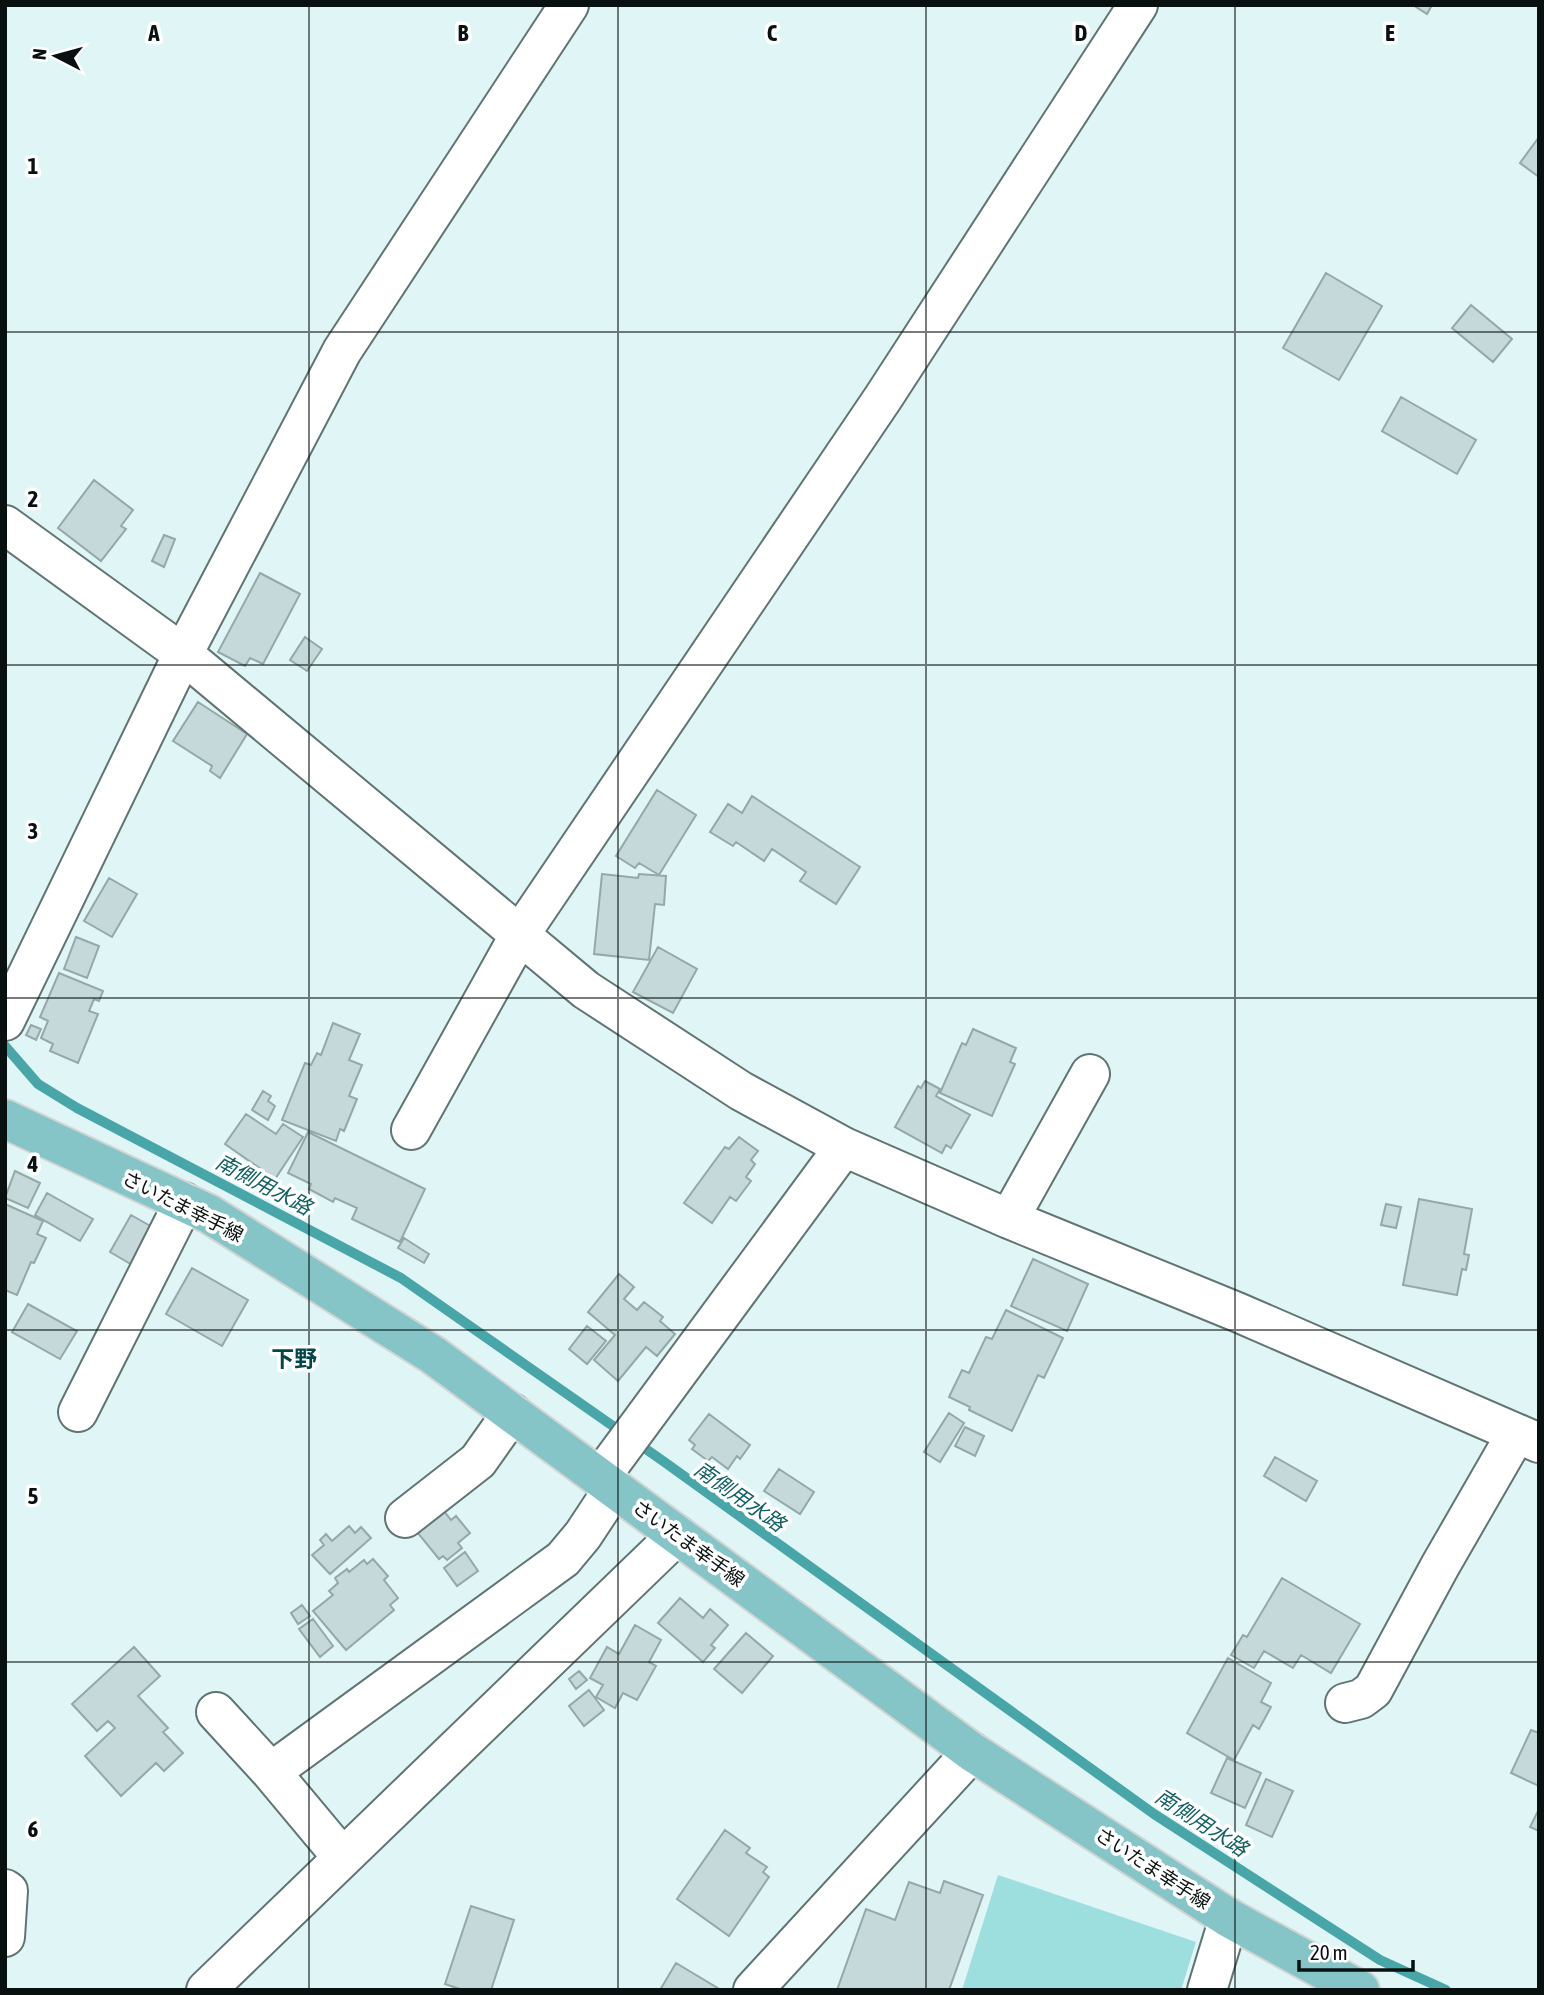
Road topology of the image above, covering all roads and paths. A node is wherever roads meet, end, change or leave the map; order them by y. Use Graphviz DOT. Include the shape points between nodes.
graph roads {
  1 [pos="569,5"];
  2 [pos="1138,5"];
  3 [pos="5,524"];
  4 [pos="183,654"];
  5 [pos="519,936"];
  6 [pos="5,1021"];
  7 [pos="1090,1073"];
  8 [pos="5,1119"];
  9 [pos="411,1130"];
  10 [pos="844,1147"];
  11 [pos="184,1202"];
  12 [pos="1009,1219"];
  13 [pos="78,1412"];
  14 [pos="512,1413"];
  15 [pos="1527,1438"];
  16 [pos="607,1483"];
  17 [pos="405,1518"];
  18 [pos="677,1535"];
  19 [pos="1345,1703"];
  20 [pos="216,1712"];
  21 [pos="972,1752"];
  22 [pos="271,1772"];
  23 [pos="342,1857"];
  24 [pos="5,1889"];
  25 [pos="1230,1918"];
  26 [pos="5,1937"];
  27 [pos="206,1990"];
  28 [pos="753,1990"];
  29 [pos="1207,1990"];
  30 [pos="1360,1990"];
  1 -- 4 [label="street" via="342,351"];
  2 -- 5 [label="street" via="883,398"];
  3 -- 4 [label="street"];
  4 -- 5 [label="street"];
  4 -- 6 [label="street"];
  5 -- 9 [label="street"];
  5 -- 10 [label="street" via="586,990 741,1091"];
  7 -- 12 [label="street"];
  8 -- 11 [label="main road, さいたま幸手線"];
  10 -- 12 [label="street"];
  10 -- 16 [label="street"];
  11 -- 13 [label="street"];
  11 -- 14 [label="main road, さいたま幸手線" via="433,1355"];
  12 -- 15 [label="street"];
  14 -- 16 [label="main road, さいたま幸手線"];
  14 -- 17 [label="street" via="478,1461"];
  15 -- 19 [label="street" via="1440,1566 1373,1690"];
  16 -- 18 [label="main road, さいたま幸手線"];
  16 -- 22 [label="street" via="583,1535 563,1559"];
  18 -- 21 [label="main road, さいたま幸手線"];
  18 -- 23 [label="street"];
  20 -- 22 [label="street"];
  21 -- 25 [label="main road, さいたま幸手線"];
  21 -- 28 [label="street"];
  22 -- 23 [label="street"];
  23 -- 27 [label="street"];
  24 -- 26 [label="street"];
  25 -- 29 [label="street"];
  25 -- 30 [label="main road, さいたま幸手線"];
}
